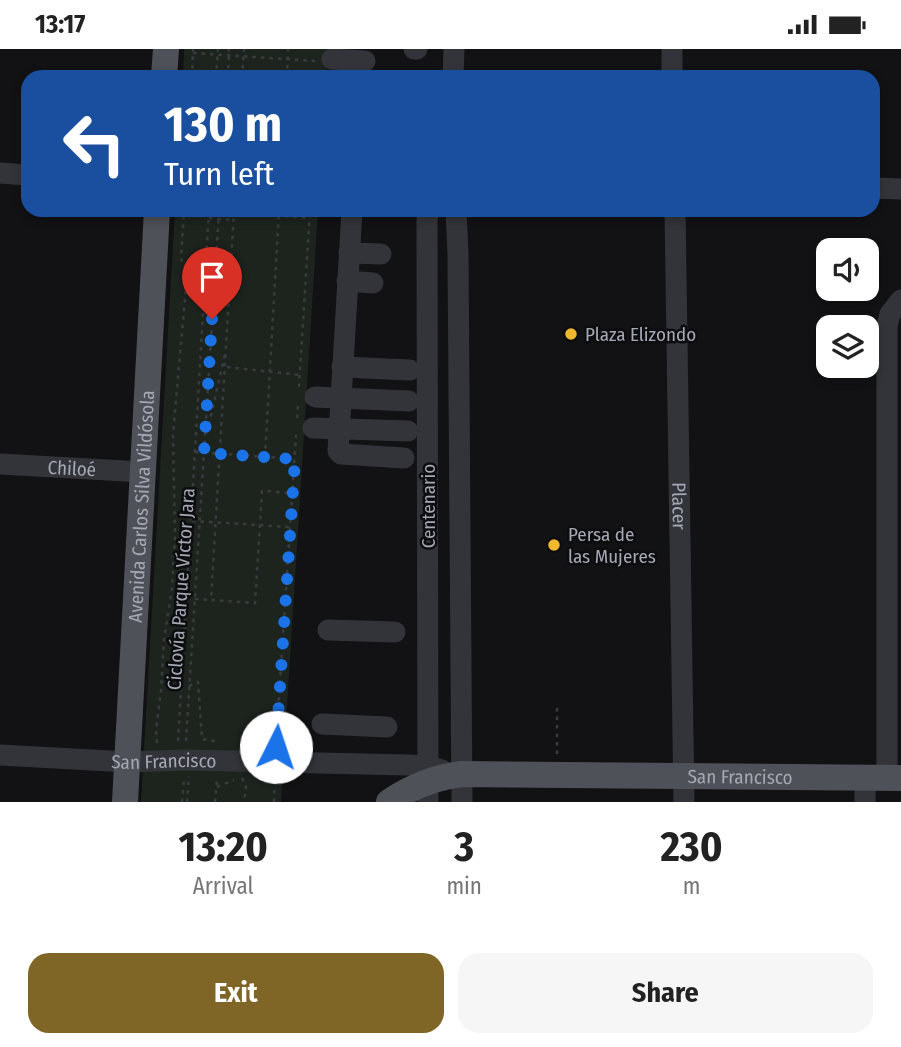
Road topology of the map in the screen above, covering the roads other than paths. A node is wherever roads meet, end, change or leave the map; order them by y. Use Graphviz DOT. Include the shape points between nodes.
graph roads {
  1 [pos="166,49"];
  2 [pos="454,49"];
  3 [pos="672,49"];
  4 [pos="326,60"];
  5 [pos="365,62"];
  6 [pos="164,70"];
  7 [pos="453,70"];
  8 [pos="672,70"];
  9 [pos="0,173"];
  10 [pos="21,174"];
  11 [pos="880,188"];
  12 [pos="901,189"];
  13 [pos="157,217"];
  14 [pos="352,217"];
  15 [pos="428,217"];
  16 [pos="456,217"];
  17 [pos="674,217"];
  18 [pos="349,253"];
  19 [pos="381,254"];
  20 [pos="347,281"];
  21 [pos="373,283"];
  22 [pos="897,310"];
  23 [pos="342,367"];
  24 [pos="410,370"];
  25 [pos="304,394"];
  26 [pos="340,398"];
  27 [pos="409,401"];
  28 [pos="302,429"];
  29 [pos="338,429"];
  30 [pos="408,431"];
  31 [pos="404,458"];
  32 [pos="0,464"];
  33 [pos="143,472"];
  34 [pos="894,492"];
  35 [pos="328,630"];
  36 [pos="395,632"];
  37 [pos="387,727"];
  38 [pos="0,755"];
  39 [pos="128,762"];
  40 [pos="332,763"];
  41 [pos="458,774"];
  42 [pos="683,775"];
  43 [pos="428,783"];
  44 [pos="879,784"];
  45 [pos="125,802"];
  46 [pos="389,802"];
  47 [pos="462,802"];
  48 [pos="684,802"];
  1 -- 6 [label="main road"];
  2 -- 7 [label="street"];
  3 -- 8 [label="street"];
  4 -- 5 [label="street"];
  9 -- 10 [label="street"];
  11 -- 12 [label="street"];
  13 -- 33 [label="main road, Avenida Carlos Silva Vildósola"];
  14 -- 18 [label="street"];
  15 -- 43 [label="street, Centenario"];
  16 -- 41 [label="street, Centenario"];
  17 -- 42 [label="street, Placer"];
  18 -- 19 [label="street"];
  18 -- 20 [label="street"];
  20 -- 21 [label="street"];
  20 -- 23 [label="street"];
  22 -- 34 [label="street" via="887,326"];
  23 -- 24 [label="street"];
  23 -- 26 [label="street"];
  25 -- 26 [label="street"];
  26 -- 27 [label="street"];
  26 -- 29 [label="street"];
  28 -- 29 [label="street"];
  29 -- 30 [label="street"];
  29 -- 31 [label="street" via="339,453"];
  32 -- 33 [label="street, Chiloé"];
  33 -- 39 [label="main road, Avenida Carlos Silva Vildósola"];
  34 -- 44 [label="street"];
  35 -- 36 [label="street"];
  37 -- 40 [label="street" via="327,724"];
  38 -- 39 [label="street, San Francisco"];
  39 -- 40 [label="street, San Francisco"];
  39 -- 45 [label="main road, Avenida Carlos Silva Vildósola"];
  40 -- 43 [label="street, San Francisco"];
  41 -- 42 [label="main road, San Francisco"];
  41 -- 43 [label="main road, San Francisco"];
  41 -- 47 [label="street, Centenario"];
  42 -- 44 [label="main road, San Francisco"];
  42 -- 48 [label="street, Placer"];
  43 -- 46 [label="main road"];
}
